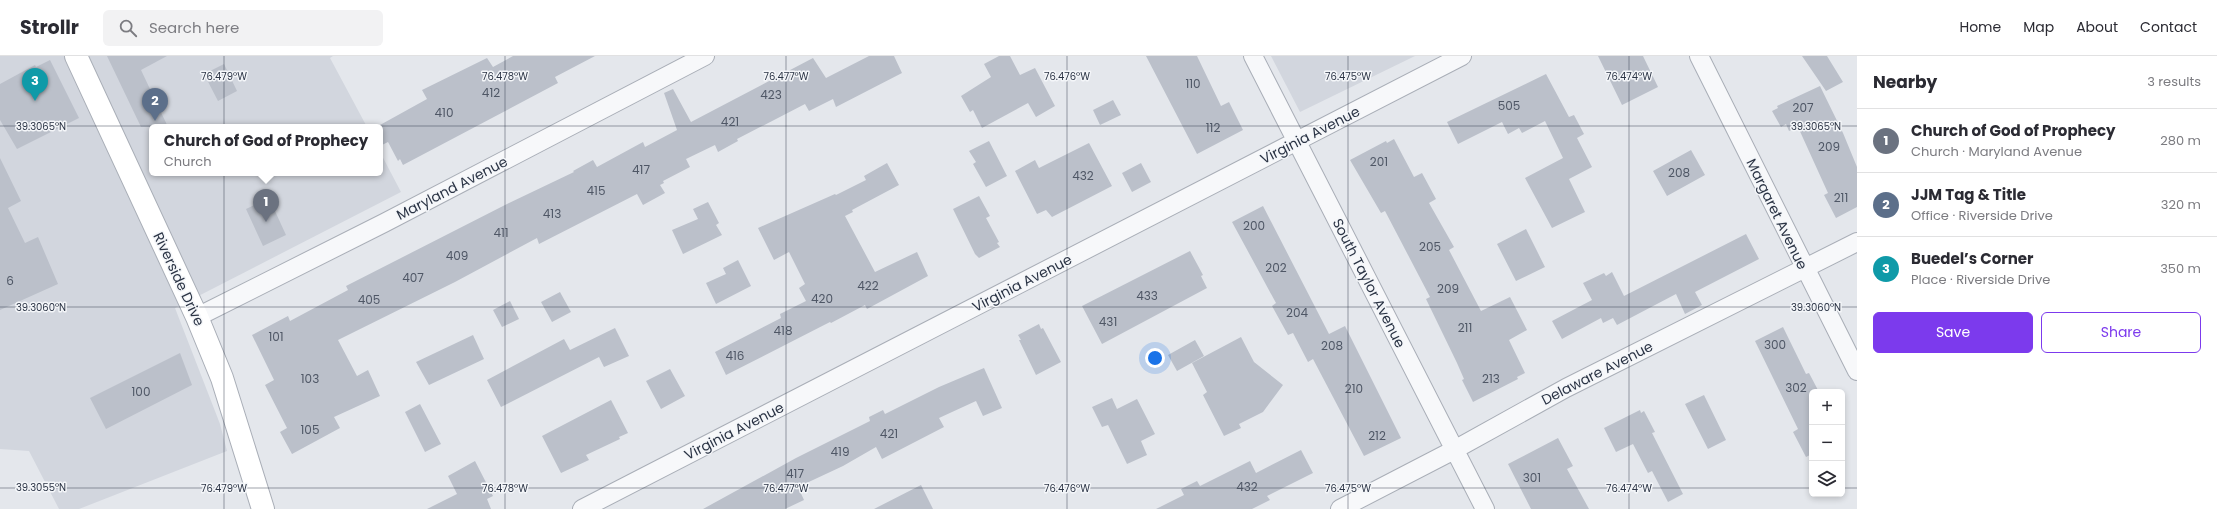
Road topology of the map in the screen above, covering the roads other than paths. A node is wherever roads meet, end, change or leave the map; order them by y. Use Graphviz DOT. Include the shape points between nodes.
graph roads {
  1 [pos="76,56"];
  2 [pos="705,56"];
  3 [pos="1253,56"];
  4 [pos="1462,56"];
  5 [pos="1698,56"];
  6 [pos="1296,142"];
  7 [pos="1857,242"];
  8 [pos="1804,268"];
  9 [pos="197,317"];
  10 [pos="1857,371"];
  11 [pos="1454,450"];
  12 [pos="263,509"];
  13 [pos="582,509"];
  14 [pos="1340,509"];
  15 [pos="1485,509"];
  1 -- 9 [label="street, Riverside Drive"];
  2 -- 9 [label="street, Maryland Avenue"];
  3 -- 6 [label="street, South Taylor Avenue"];
  4 -- 6 [label="street, Virginia Avenue"];
  5 -- 8 [label="street, Margaret Avenue"];
  6 -- 11 [label="street, South Taylor Avenue"];
  6 -- 13 [label="street, Virginia Avenue"];
  7 -- 8 [label="street, Delaware Avenue"];
  8 -- 10 [label="street, Margaret Avenue"];
  8 -- 11 [label="street, Delaware Avenue" via="1566,388"];
  9 -- 12 [label="street, Riverside Drive" via="235,415"];
  11 -- 14 [label="street, Delaware Avenue"];
  11 -- 15 [label="street, South Taylor Avenue"];
}
